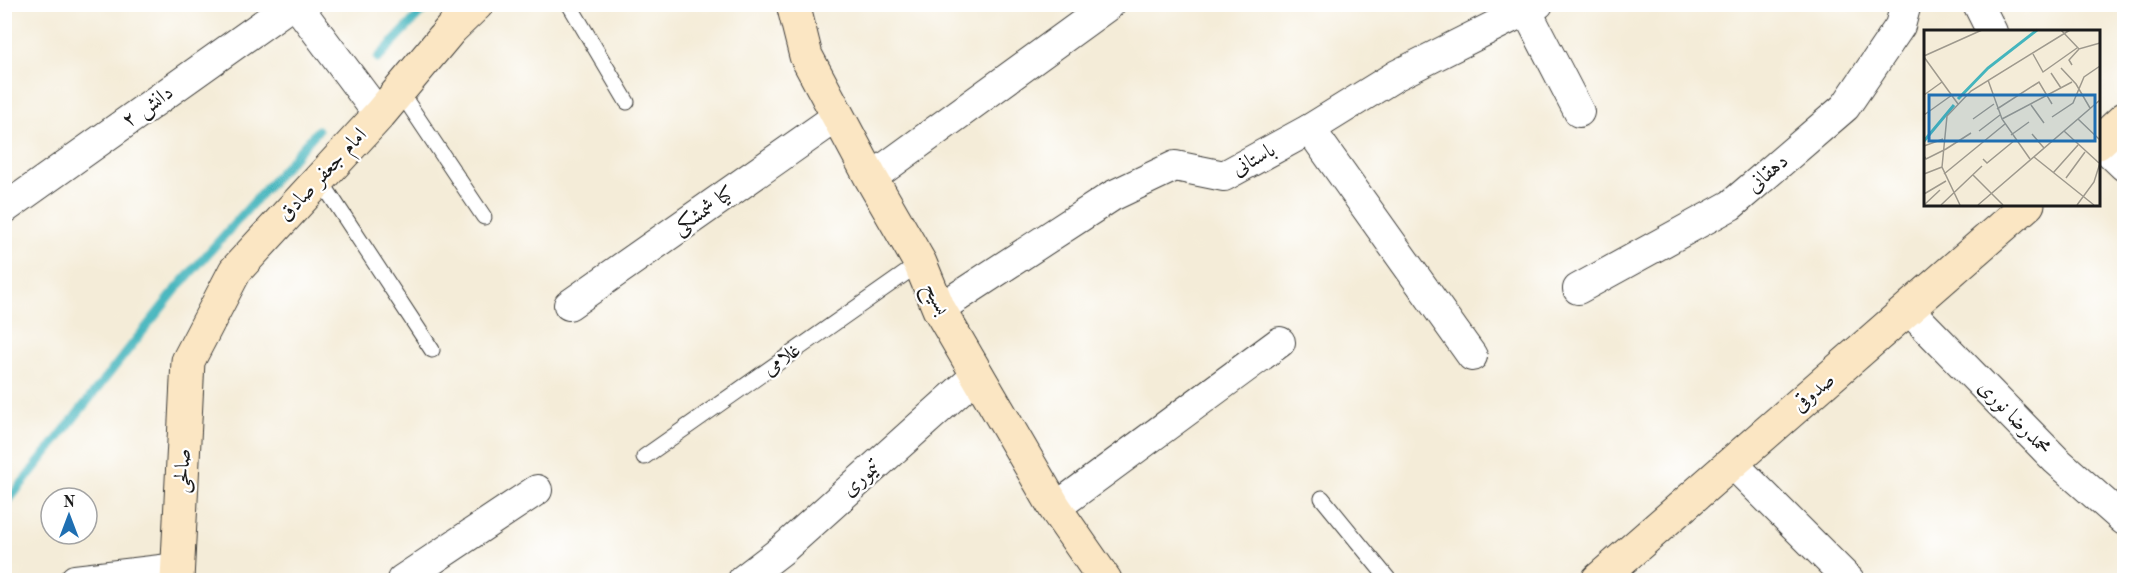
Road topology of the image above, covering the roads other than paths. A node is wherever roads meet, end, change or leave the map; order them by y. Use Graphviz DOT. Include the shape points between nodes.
graph roads {
  1 [pos="294,4"];
  2 [pos="477,4"];
  3 [pos="569,4"];
  4 [pos="793,4"];
  5 [pos="1110,4"];
  6 [pos="1906,4"];
  7 [pos="1978,4"];
  8 [pos="1529,7"];
  9 [pos="1991,30"];
  10 [pos="399,90"];
  11 [pos="627,102"];
  12 [pos="1579,112"];
  13 [pos="379,115"];
  14 [pos="838,116"];
  15 [pos="2124,119"];
  16 [pos="1310,129"];
  17 [pos="2099,141"];
  18 [pos="2099,143"];
  19 [pos="2124,166"];
  20 [pos="319,178"];
  21 [pos="871,178"];
  22 [pos="2026,206"];
  23 [pos="4,209"];
  24 [pos="484,217"];
  25 [pos="920,263"];
  26 [pos="1578,289"];
  27 [pos="569,305"];
  28 [pos="939,309"];
  29 [pos="1909,310"];
  30 [pos="1280,342"];
  31 [pos="432,350"];
  32 [pos="1472,356"];
  33 [pos="188,361"];
  34 [pos="978,374"];
  35 [pos="644,457"];
  36 [pos="1732,464"];
  37 [pos="537,490"];
  38 [pos="1322,498"];
  39 [pos="1055,508"];
  40 [pos="2124,520"];
  41 [pos="178,574"];
  42 [pos="75,580"];
  43 [pos="402,580"];
  44 [pos="743,580"];
  45 [pos="1104,580"];
  46 [pos="1389,580"];
  47 [pos="1598,580"];
  48 [pos="1849,580"];
  1 -- 13 [label="street"];
  1 -- 23 [label="street, دانش ۲"];
  2 -- 10 [label="street, امام جعفر صادق"];
  3 -- 11 [label="lane"];
  4 -- 14 [label="street, بسیح" via="806,56"];
  5 -- 21 [label="street"];
  6 -- 26 [label="street, دهقانی" via="1900,26 1845,107 1731,205"];
  7 -- 9 [label="street"];
  8 -- 12 [label="street"];
  8 -- 16 [label="street, باستانی" via="1397,75"];
  10 -- 13 [label="street, امام جعفر صادق"];
  10 -- 24 [label="lane"];
  13 -- 20 [label="street, امام جعفر صادق"];
  14 -- 21 [label="street, بسیح"];
  14 -- 27 [label="street, کیا شمشکی"];
  15 -- 17 [label="street"];
  16 -- 28 [label="street, باستانی" via="1224,176 1174,166 1112,196"];
  16 -- 32 [label="street"];
  18 -- 19 [label="street"];
  20 -- 31 [label="lane"];
  20 -- 33 [label="street, امام جعفر صادق" via="235,271"];
  21 -- 25 [label="street, بسیح"];
  22 -- 29 [label="street, صدوقی"];
  25 -- 28 [label="street, بسیح"];
  25 -- 35 [label="lane, غلامی"];
  28 -- 34 [label="street, بسیح"];
  29 -- 36 [label="street, صدوقی"];
  29 -- 40 [label="street, محمدرضا نوری" via="2056,460"];
  30 -- 39 [label="street"];
  33 -- 41 [label="street, صالحی"];
  34 -- 39 [label="street, بسیح"];
  34 -- 44 [label="street, تیموری" via="782,550"];
  36 -- 47 [label="street, صدوقی"];
  36 -- 48 [label="street"];
  37 -- 43 [label="street"];
  38 -- 46 [label="lane"];
  39 -- 45 [label="street, بسیح"];
  41 -- 42 [label="street"];
}
